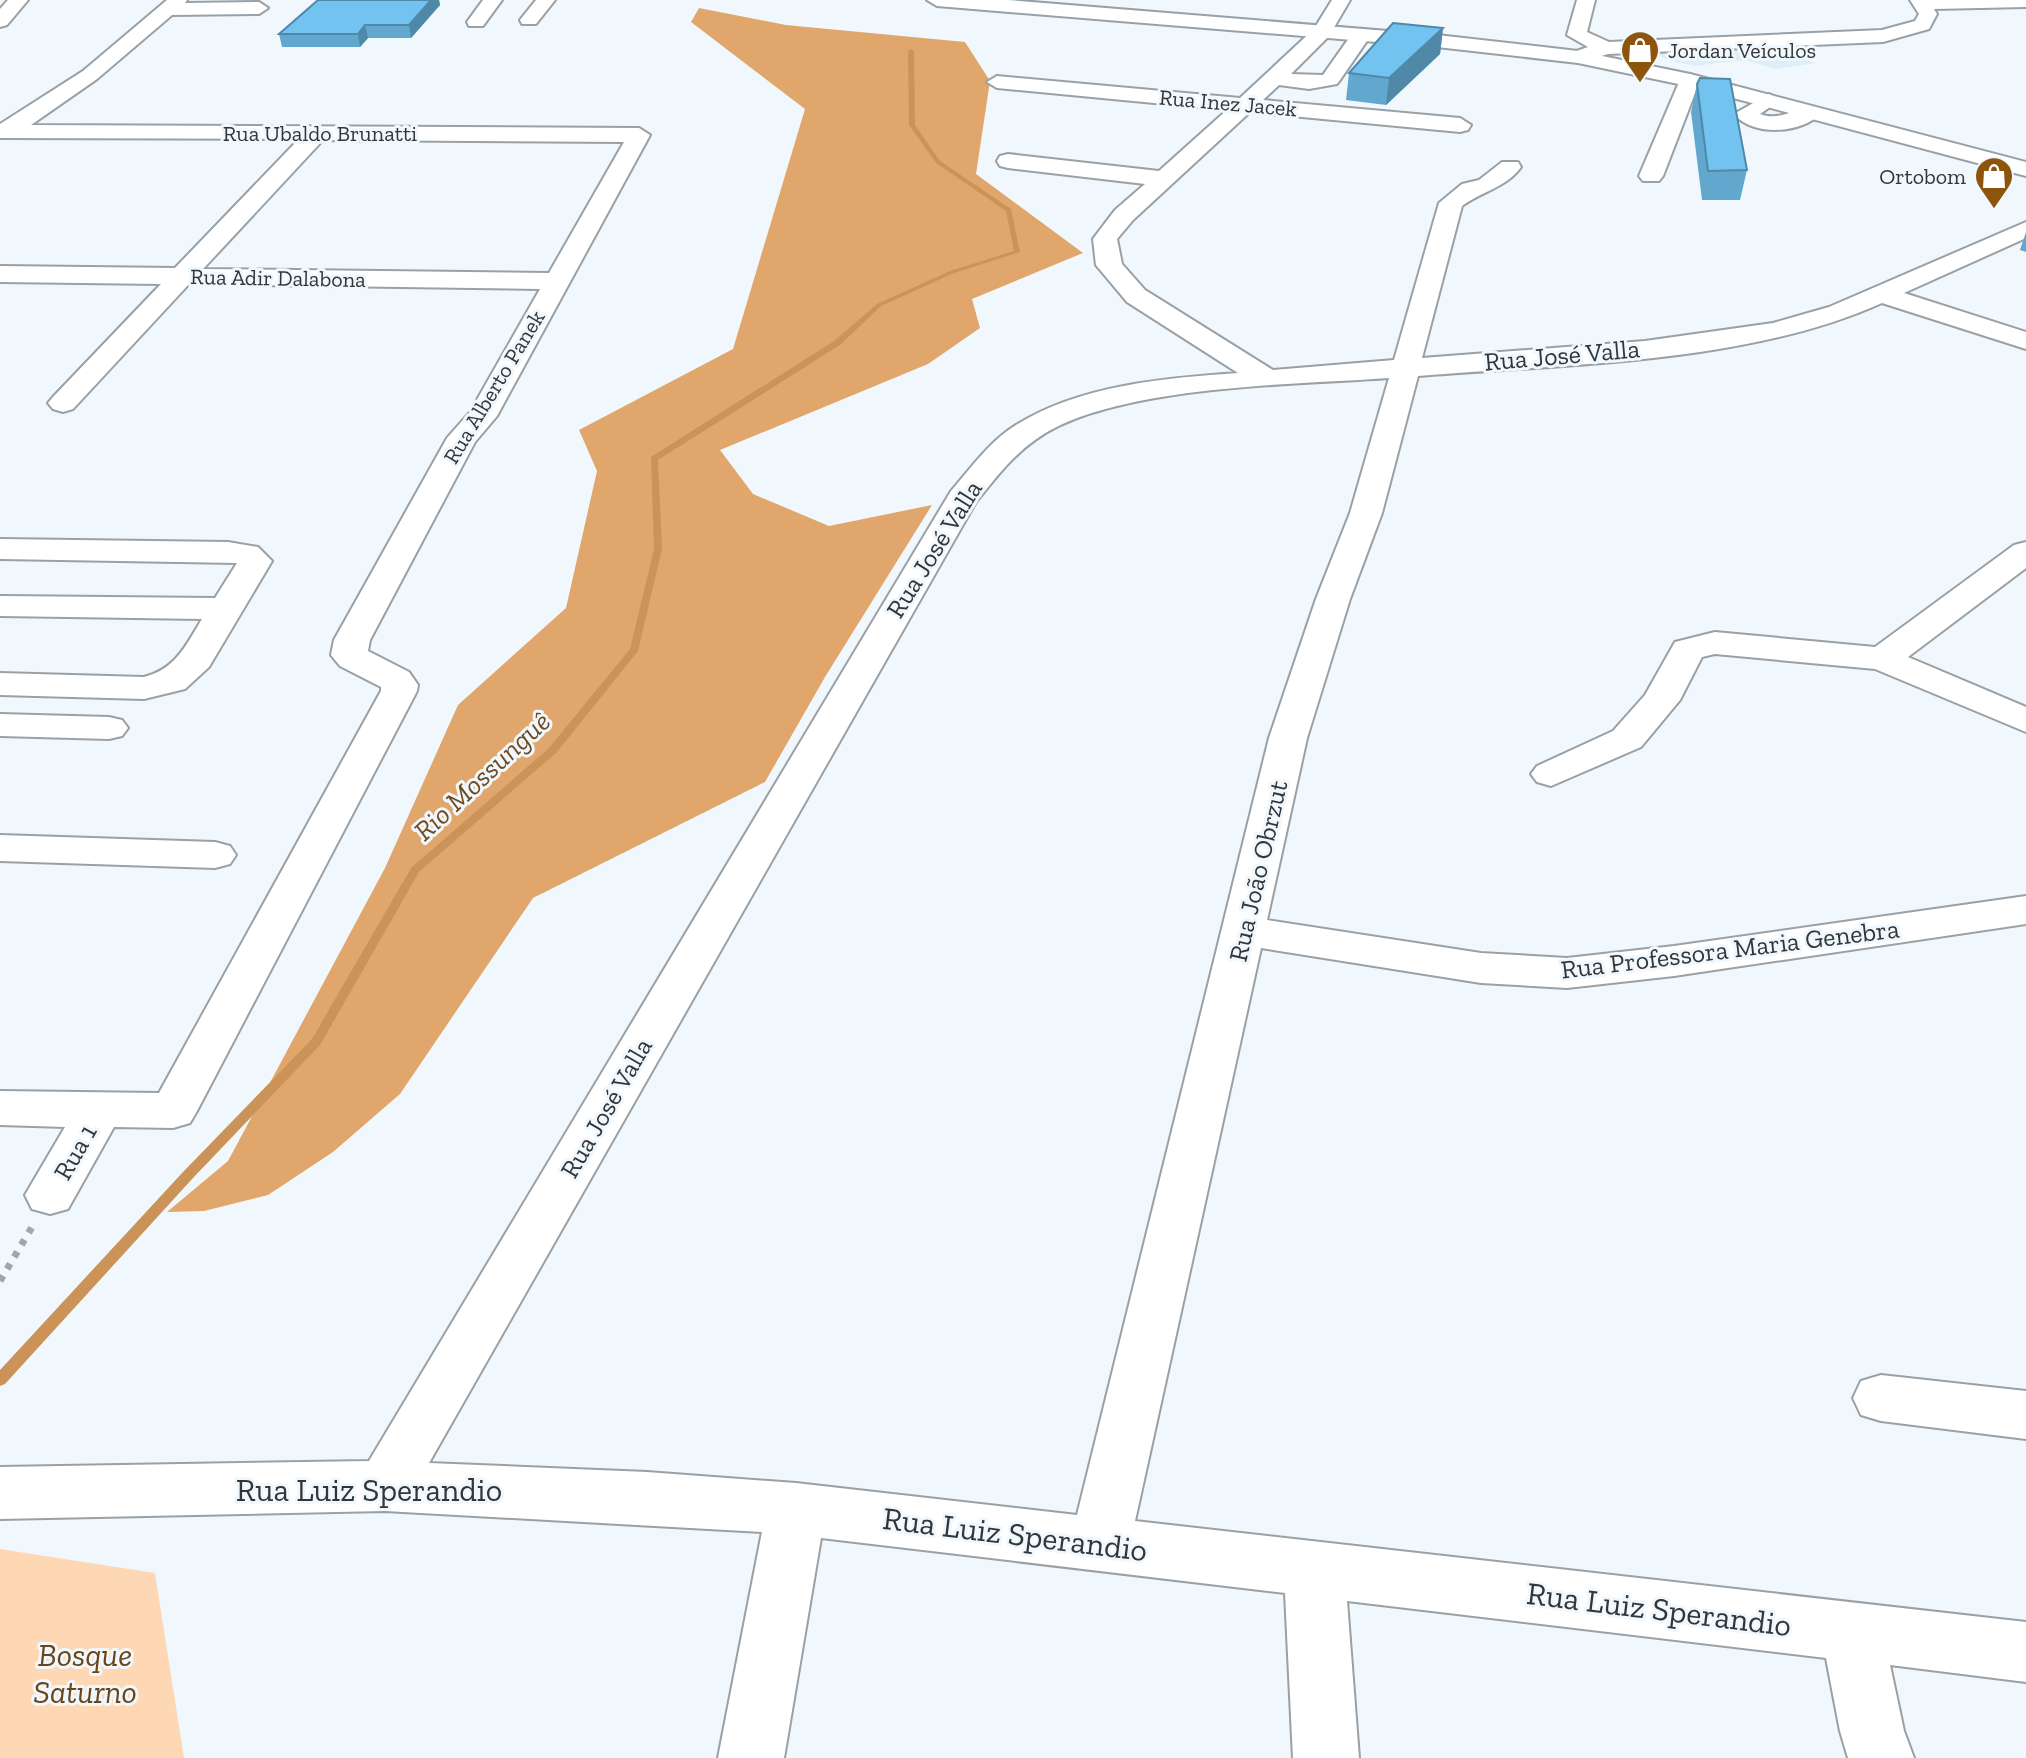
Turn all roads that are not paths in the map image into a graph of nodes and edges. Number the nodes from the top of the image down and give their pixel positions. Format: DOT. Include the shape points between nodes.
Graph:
graph roads {
  1 [pos="15,0"];
  2 [pos="493,0"];
  3 [pos="546,0"];
  4 [pos="937,0"];
  5 [pos="1341,0"];
  6 [pos="1586,0"];
  7 [pos="0,1"];
  8 [pos="2026,1"];
  9 [pos="1921,2"];
  10 [pos="178,3"];
  11 [pos="213,4"];
  12 [pos="1043,4"];
  13 [pos="259,8"];
  14 [pos="529,20"];
  15 [pos="0,21"];
  16 [pos="476,22"];
  17 [pos="1322,32"];
  18 [pos="1361,35"];
  19 [pos="1742,43"];
  20 [pos="1842,50"];
  21 [pos="1593,55"];
  22 [pos="1274,78"];
  23 [pos="1690,80"];
  24 [pos="997,82"];
  25 [pos="1246,105"];
  26 [pos="1460,125"];
  27 [pos="3,131"];
  28 [pos="317,133"];
  29 [pos="639,135"];
  30 [pos="1008,161"];
  31 [pos="1510,167"];
  32 [pos="2026,169"];
  33 [pos="1651,176"];
  34 [pos="1165,179"];
  35 [pos="2026,229"];
  36 [pos="0,274"];
  37 [pos="182,277"];
  38 [pos="557,281"];
  39 [pos="1881,294"];
  40 [pos="2026,341"];
  41 [pos="1406,367"];
  42 [pos="1266,378"];
  43 [pos="63,403"];
  44 [pos="0,549"];
  45 [pos="2026,552"];
  46 [pos="0,606"];
  47 [pos="227,609"];
  48 [pos="1882,659"];
  49 [pos="0,684"];
  50 [pos="2026,721"];
  51 [pos="0,725"];
  52 [pos="109,728"];
  53 [pos="1551,774"];
  54 [pos="0,848"];
  55 [pos="215,855"];
  56 [pos="2026,910"];
  57 [pos="1244,931"];
  58 [pos="0,1108"];
  59 [pos="100,1109"];
  60 [pos="50,1195"];
  61 [pos="1881,1398"];
  62 [pos="2026,1415"];
  63 [pos="385,1486"];
  64 [pos="0,1493"];
  65 [pos="796,1509"];
  66 [pos="1100,1544"];
  67 [pos="1314,1569"];
  68 [pos="1852,1632"];
  69 [pos="2026,1652"];
  70 [pos="751,1758"];
  71 [pos="1326,1758"];
  72 [pos="1881,1758"];
  1 -- 7 [label="main road"];
  1 -- 15 [label="main road"];
  2 -- 16 [label="street"];
  3 -- 14 [label="street"];
  4 -- 12 [label="main road"];
  5 -- 17 [label="street"];
  6 -- 21 [label="street" via="1577,35"];
  8 -- 9 [label="street"];
  9 -- 19 [label="street" via="1926,20 1899,33"];
  10 -- 11 [label="street"];
  10 -- 27 [label="street" via="90,75"];
  11 -- 13 [label="street"];
  12 -- 17 [label="main road"];
  17 -- 18 [label="main road"];
  17 -- 22 [label="street"];
  18 -- 21 [label="main road"];
  18 -- 22 [label="street" via="1330,80"];
  19 -- 20 [label="street" via="1783,53"];
  19 -- 21 [label="street" via="1641,46"];
  21 -- 23 [label="main road"];
  22 -- 25 [label="street"];
  23 -- 32 [label="main road"];
  23 -- 33 [label="street"];
  24 -- 25 [label="street, Rua Inez Jacek"];
  25 -- 26 [label="street, Rua Inez Jacek"];
  25 -- 34 [label="street"];
  27 -- 28 [label="street, Rua Ubaldo Brunatti"];
  28 -- 29 [label="street, Rua Ubaldo Brunatti"];
  28 -- 37 [label="street"];
  29 -- 38 [label="street, Rua Alberto Panek"];
  30 -- 34 [label="street"];
  31 -- 41 [label="street, Rua João Obrzut" via="1487,185 1453,200"];
  34 -- 42 [label="street" via="1105,239 1109,265 1155,310"];
  35 -- 39 [label="street, Rua José Valla"];
  36 -- 37 [label="street, Rua Adir Dalabona"];
  37 -- 38 [label="street, Rua Adir Dalabona"];
  37 -- 43 [label="street"];
  38 -- 59 [label="street, Rua Alberto Panek" via="482,416 462,438 352,640 349,655 396,680 399,691 173,1111"];
  39 -- 40 [label="street"];
  39 -- 41 [label="street, Rua José Valla" via="1810,322 1738,337"];
  41 -- 42 [label="street, Rua José Valla"];
  41 -- 57 [label="street, Rua João Obrzut" via="1360,530 1288,738"];
  42 -- 63 [label="street, Rua José Valla" via="1155,390 1084,405 1027,431 979,474"];
  44 -- 47 [label="street" via="246,554 255,561"];
  45 -- 48 [label="street"];
  46 -- 47 [label="street"];
  47 -- 49 [label="street" via="191,667 172,681 144,688"];
  48 -- 50 [label="street"];
  48 -- 53 [label="street" via="1715,643 1688,650 1661,700 1627,739"];
  51 -- 52 [label="street"];
  54 -- 55 [label="street"];
  56 -- 57 [label="street, Rua Professora Maria Genebra" via="1567,973 1481,968"];
  57 -- 66 [label="street, Rua João Obrzut"];
  58 -- 59 [label="street"];
  59 -- 60 [label="street, Rua 1"];
  61 -- 62 [label="street"];
  63 -- 64 [label="street, Rua Luiz Sperandio"];
  63 -- 65 [label="street, Rua Luiz Sperandio"];
  65 -- 66 [label="street, Rua Luiz Sperandio"];
  65 -- 70 [label="street"];
  66 -- 67 [label="street, Rua Luiz Sperandio"];
  67 -- 68 [label="street, Rua Luiz Sperandio"];
  67 -- 71 [label="street"];
  68 -- 69 [label="street, Rua Luiz Sperandio"];
  68 -- 72 [label="street"];
}
